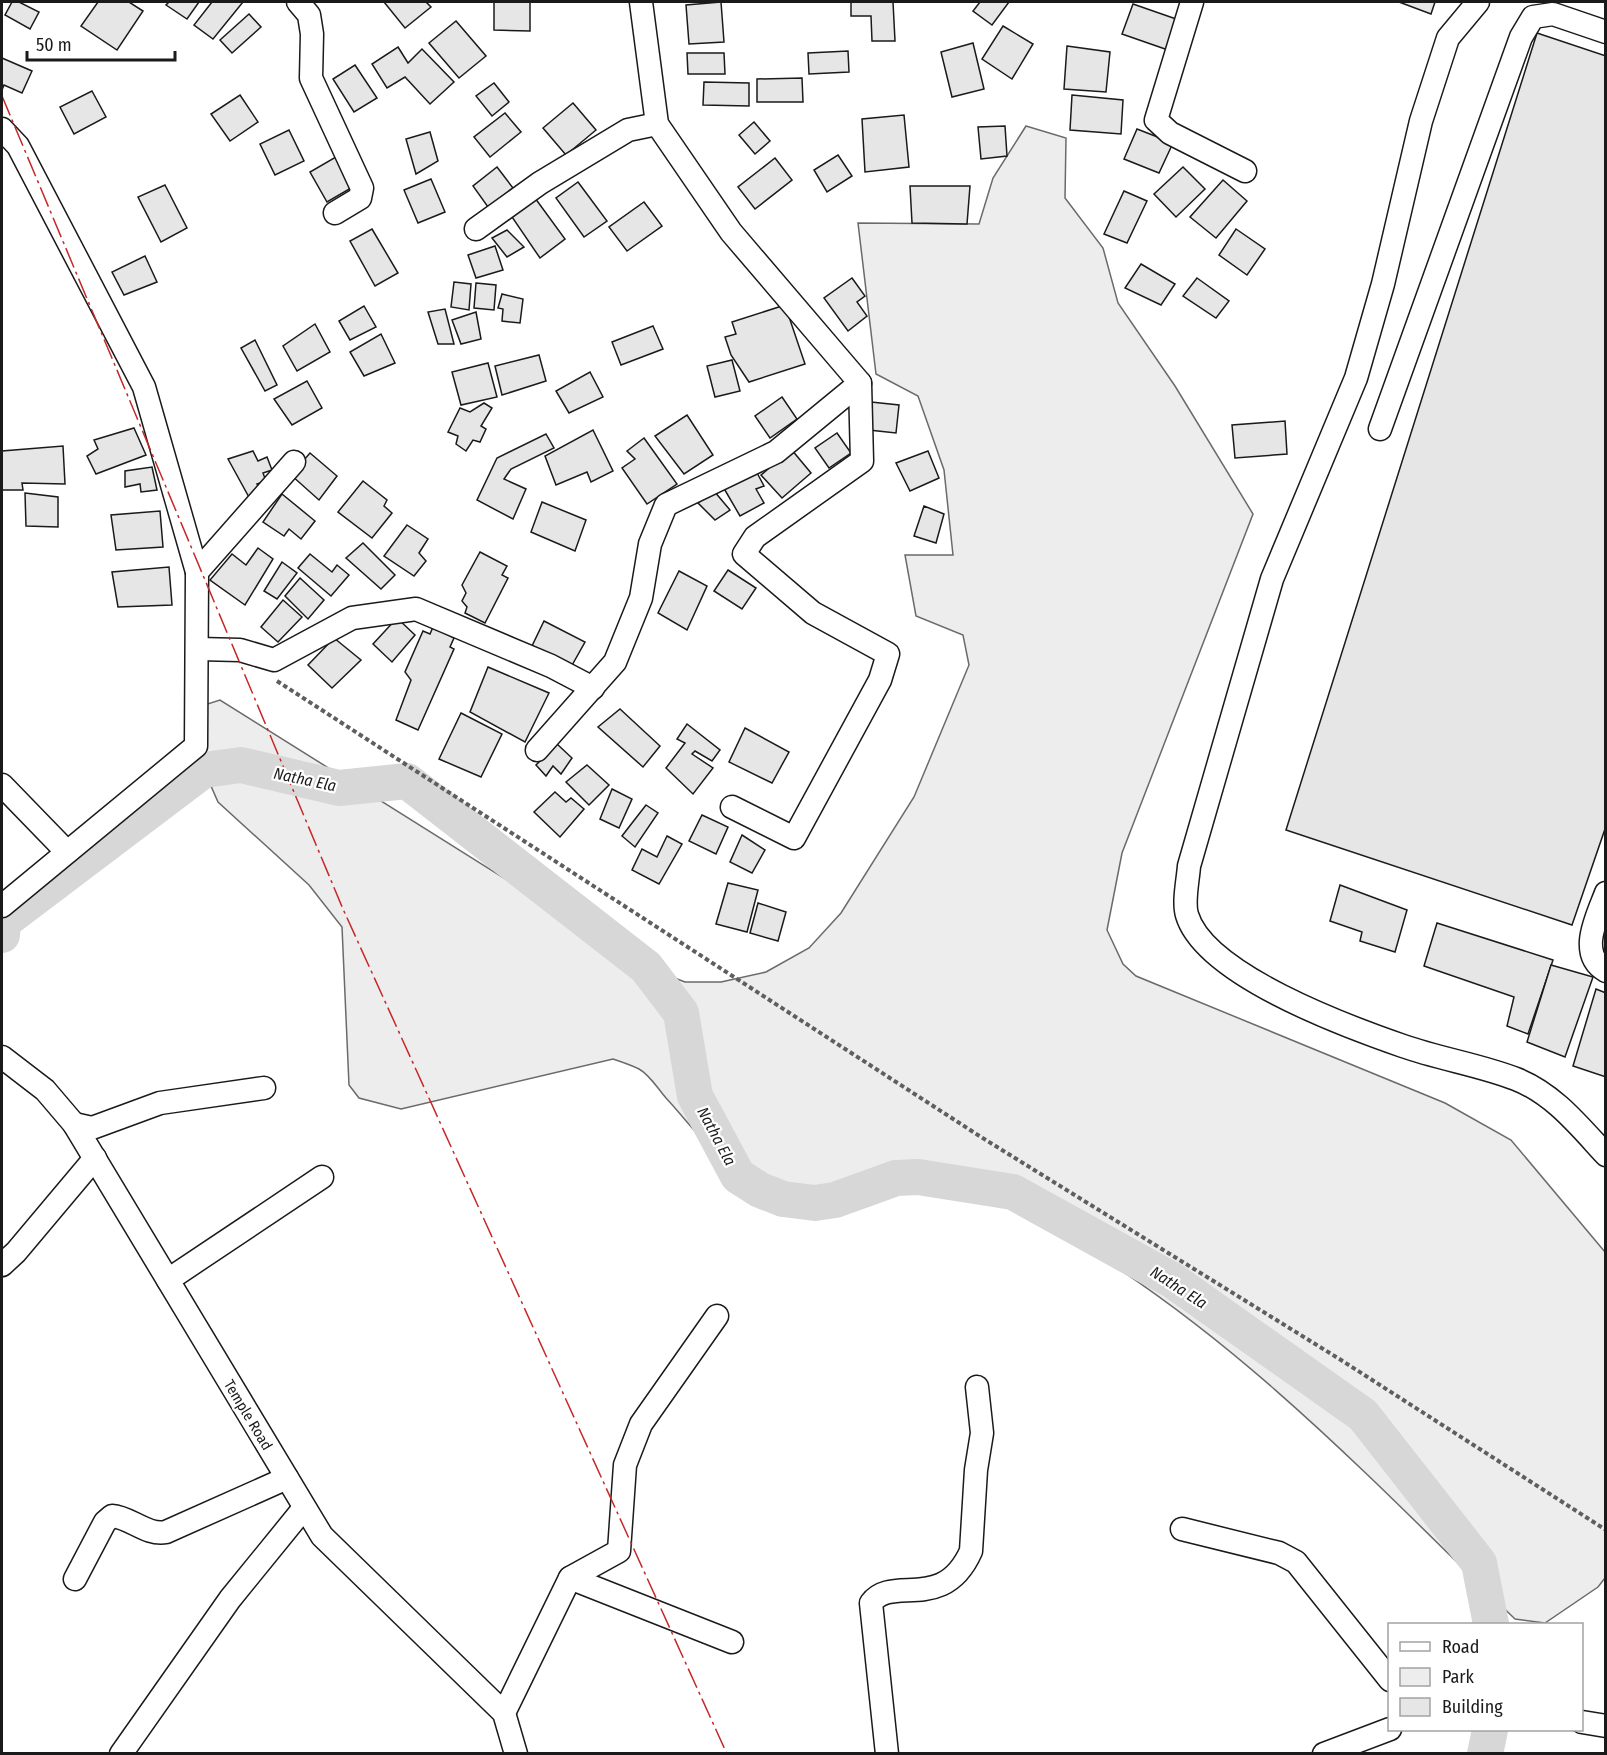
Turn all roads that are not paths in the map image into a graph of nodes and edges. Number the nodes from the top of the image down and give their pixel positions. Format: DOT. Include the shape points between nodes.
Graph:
graph roads {
  1 [pos="298,2"];
  2 [pos="641,2"];
  3 [pos="1192,2"];
  4 [pos="1478,2"];
  5 [pos="1605,32"];
  6 [pos="657,124"];
  7 [pos="2,129"];
  8 [pos="1245,171"];
  9 [pos="335,213"];
  10 [pos="476,229"];
  11 [pos="860,383"];
  12 [pos="1380,429"];
  13 [pos="294,462"];
  14 [pos="197,572"];
  15 [pos="198,649"];
  16 [pos="593,688"];
  17 [pos="537,750"];
  18 [pos="2,785"];
  19 [pos="732,807"];
  20 [pos="67,852"];
  21 [pos="1605,893"];
  22 [pos="2,906"];
  23 [pos="1605,971"];
  24 [pos="2,1057"];
  25 [pos="264,1088"];
  26 [pos="74,1124"];
  27 [pos="1605,1155"];
  28 [pos="95,1158"];
  29 [pos="322,1177"];
  30 [pos="2,1265"];
  31 [pos="168,1280"];
  32 [pos="717,1316"];
  33 [pos="977,1387"];
  34 [pos="287,1478"];
  35 [pos="304,1508"];
  36 [pos="1182,1528"];
  37 [pos="570,1578"];
  38 [pos="75,1579"];
  39 [pos="732,1642"];
  40 [pos="1388,1679"];
  41 [pos="504,1713"];
  42 [pos="1583,1722"];
  43 [pos="1605,1726"];
  44 [pos="1388,1730"];
  45 [pos="121,1754"];
  46 [pos="516,1754"];
  47 [pos="886,1754"];
  48 [pos="1324,1754"];
  1 -- 9 [label="street" via="309,15 311,78 362,188 360,198"];
  2 -- 6 [label="street"];
  3 -- 8 [label="street" via="1156,120 1170,133"];
  4 -- 27 [label="street" via="1448,38 1421,121 1383,284 1356,378 1272,579 1189,866 1187,915 1207,947 1245,977 1319,1014 1393,1042 1517,1080 1555,1101"];
  5 -- 12 [label="street" via="1553,14 1533,17 1527,27 1496,102"];
  6 -- 10 [label="street" via="628,130 540,183"];
  6 -- 11 [label="street" via="731,232"];
  7 -- 14 [label="street" via="18,146 144,387"];
  11 -- 16 [label="street" via="776,452 666,505 650,544 637,609 615,662"];
  11 -- 19 [label="street" via="862,461 755,537 744,554 813,613 888,654 880,680 794,838"];
  13 -- 14 [label="street"];
  14 -- 15 [label="street"];
  15 -- 16 [label="street" via="240,650 274,660 352,618 416,609"];
  15 -- 20 [label="street" via="196,746"];
  16 -- 17 [label="street"];
  18 -- 20 [label="street"];
  20 -- 22 [label="street"];
  21 -- 23 [label="street" via="1589,946 1597,966"];
  24 -- 26 [label="street, Temple Road" via="45,1090"];
  25 -- 26 [label="street" via="160,1103 92,1128"];
  26 -- 28 [label="street, Temple Road"];
  28 -- 30 [label="street"];
  28 -- 31 [label="street, Temple Road"];
  29 -- 31 [label="street"];
  31 -- 34 [label="street, Temple Road"];
  32 -- 37 [label="street" via="641,1424 626,1465 619,1551"];
  33 -- 47 [label="street" via="982,1433 967,1558 950,1580 920,1590 885,1592 871,1602"];
  34 -- 35 [label="street, Temple Road"];
  34 -- 38 [label="street" via="166,1532 153,1532 112,1516"];
  35 -- 41 [label="street, Temple Road" via="322,1536"];
  35 -- 45 [label="street" via="230,1599"];
  36 -- 40 [label="street" via="1279,1552 1296,1562"];
  37 -- 39 [label="street"];
  37 -- 41 [label="street"];
  41 -- 46 [label="street, Temple Road"];
  42 -- 43 [label="street"];
  44 -- 48 [label="street"];
}
